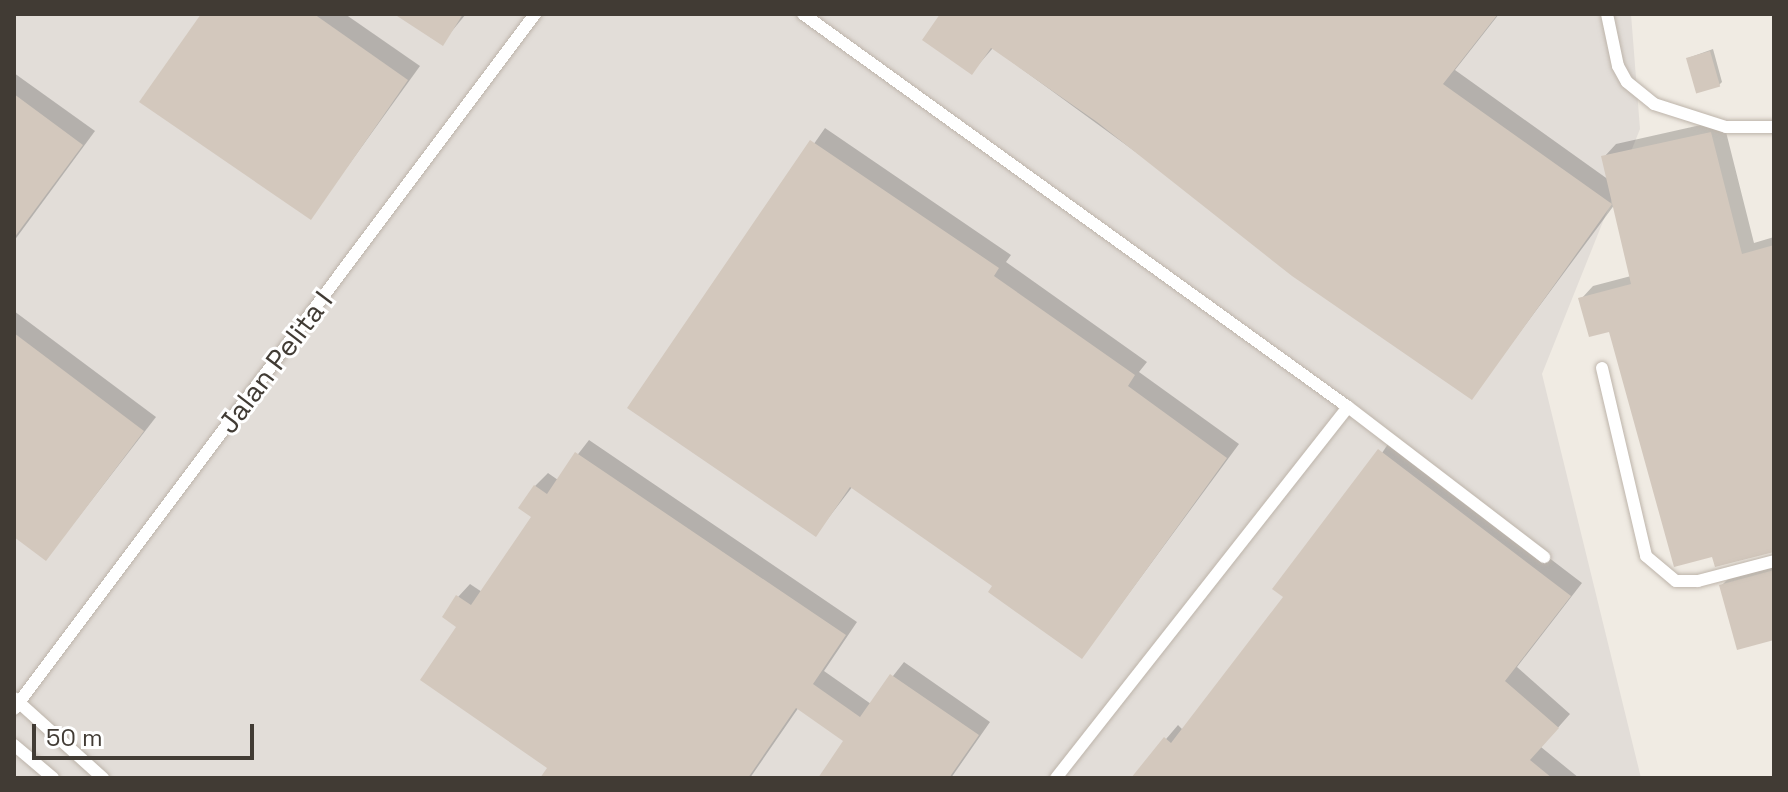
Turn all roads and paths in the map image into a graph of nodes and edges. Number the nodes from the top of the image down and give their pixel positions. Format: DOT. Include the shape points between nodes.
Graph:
graph roads {
  1 [pos="535,14"];
  2 [pos="803,14"];
  3 [pos="1607,14"];
  4 [pos="1774,127"];
  5 [pos="1602,368"];
  6 [pos="1348,407"];
  7 [pos="1544,557"];
  8 [pos="1774,561"];
  9 [pos="16,703"];
  10 [pos="14,745"];
  11 [pos="53,778"];
  12 [pos="103,778"];
  13 [pos="1056,778"];
  1 -- 9 [label="lane, Jalan Pelita I"];
  2 -- 6 [label="lane"];
  3 -- 4 [label="lane" via="1618,66 1627,82 1654,104 1726,127"];
  5 -- 8 [label="lane" via="1646,556 1676,581 1698,581"];
  6 -- 7 [label="lane"];
  6 -- 13 [label="lane"];
  9 -- 12 [label="lane"];
  10 -- 11 [label="lane"];
}
